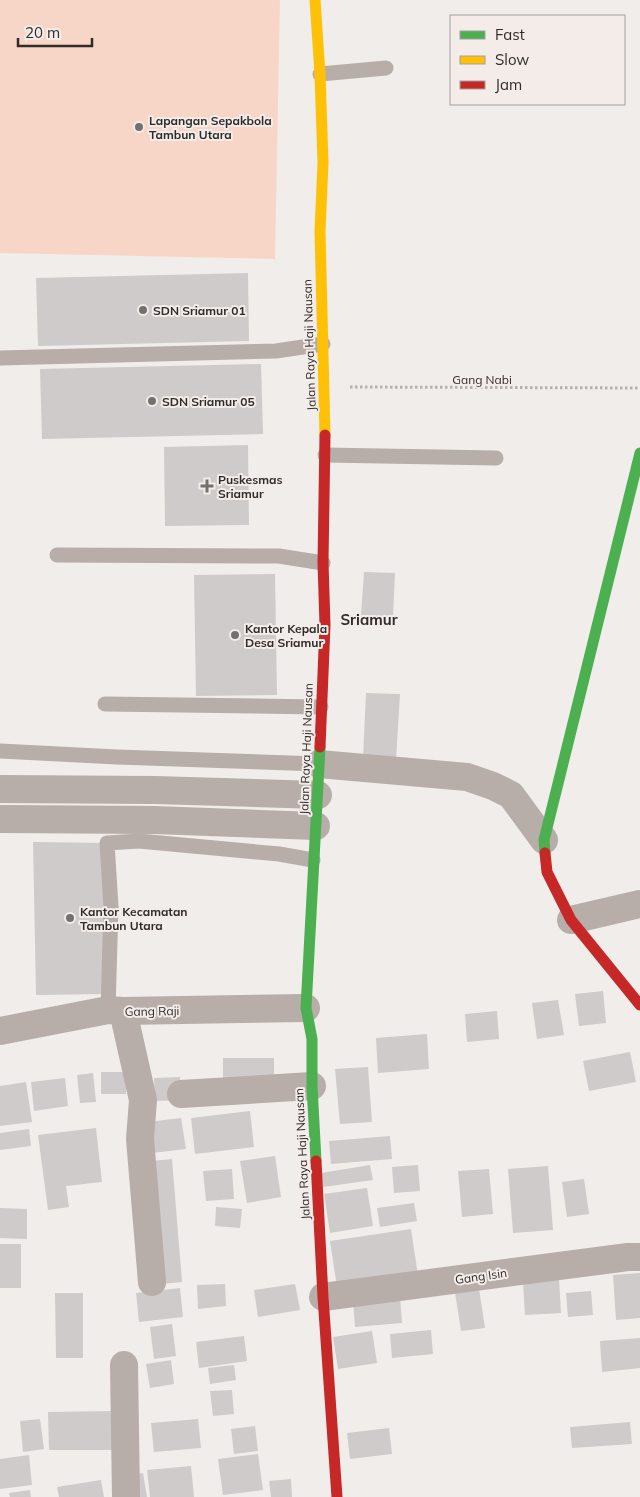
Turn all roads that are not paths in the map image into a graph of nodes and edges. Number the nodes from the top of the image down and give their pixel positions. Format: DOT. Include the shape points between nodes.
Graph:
graph roads {
  1 [pos="315,0"];
  2 [pos="386,68"];
  3 [pos="320,74"];
  4 [pos="323,344"];
  5 [pos="0,358"];
  6 [pos="640,453"];
  7 [pos="325,455"];
  8 [pos="496,458"];
  9 [pos="57,555"];
  10 [pos="323,563"];
  11 [pos="105,704"];
  12 [pos="321,707"];
  13 [pos="0,751"];
  14 [pos="319,764"];
  15 [pos="0,789"];
  16 [pos="155,790"];
  17 [pos="318,795"];
  18 [pos="0,819"];
  19 [pos="154,820"];
  20 [pos="316,826"];
  21 [pos="544,840"];
  22 [pos="313,860"];
  23 [pos="640,904"];
  24 [pos="571,920"];
  25 [pos="640,1005"];
  26 [pos="306,1008"];
  27 [pos="115,1011"];
  28 [pos="0,1031"];
  29 [pos="312,1086"];
  30 [pos="181,1094"];
  31 [pos="640,1257"];
  32 [pos="152,1282"];
  33 [pos="323,1297"];
  34 [pos="124,1365"];
  35 [pos="126,1497"];
  36 [pos="337,1497"];
  1 -- 3 [label="street, Jalan Raya Haji Nausan"];
  2 -- 3 [label="lane"];
  3 -- 4 [label="street, Jalan Raya Haji Nausan"];
  4 -- 5 [label="lane" via="276,351"];
  4 -- 7 [label="street, Jalan Raya Haji Nausan"];
  6 -- 21 [label="street"];
  7 -- 8 [label="lane"];
  7 -- 10 [label="street, Jalan Raya Haji Nausan"];
  9 -- 10 [label="lane" via="279,556"];
  10 -- 12 [label="street, Jalan Raya Haji Nausan" via="325,625"];
  11 -- 12 [label="lane"];
  12 -- 14 [label="street, Jalan Raya Haji Nausan"];
  13 -- 14 [label="lane"];
  14 -- 17 [label="street, Jalan Raya Haji Nausan"];
  14 -- 21 [label="street" via="467,777 511,796"];
  15 -- 16 [label="street"];
  16 -- 17 [label="street"];
  16 -- 19 [label="street"];
  17 -- 20 [label="street, Jalan Raya Haji Nausan"];
  18 -- 19 [label="street"];
  19 -- 20 [label="street"];
  20 -- 22 [label="street, Jalan Raya Haji Nausan"];
  21 -- 24 [label="street" via="547,872"];
  22 -- 26 [label="street, Jalan Raya Haji Nausan"];
  22 -- 27 [label="lane" via="139,841 107,843"];
  23 -- 24 [label="street"];
  24 -- 25 [label="street"];
  26 -- 27 [label="street, Gang Raji"];
  26 -- 29 [label="street, Jalan Raya Haji Nausan" via="312,1039"];
  27 -- 28 [label="street, Gang Raji"];
  27 -- 32 [label="street" via="143,1100 140,1139"];
  29 -- 30 [label="street"];
  29 -- 33 [label="street, Jalan Raya Haji Nausan"];
  31 -- 33 [label="street, Gang Isin"];
  33 -- 36 [label="street, Jalan Raya Haji Nausan"];
  34 -- 35 [label="street"];
}
